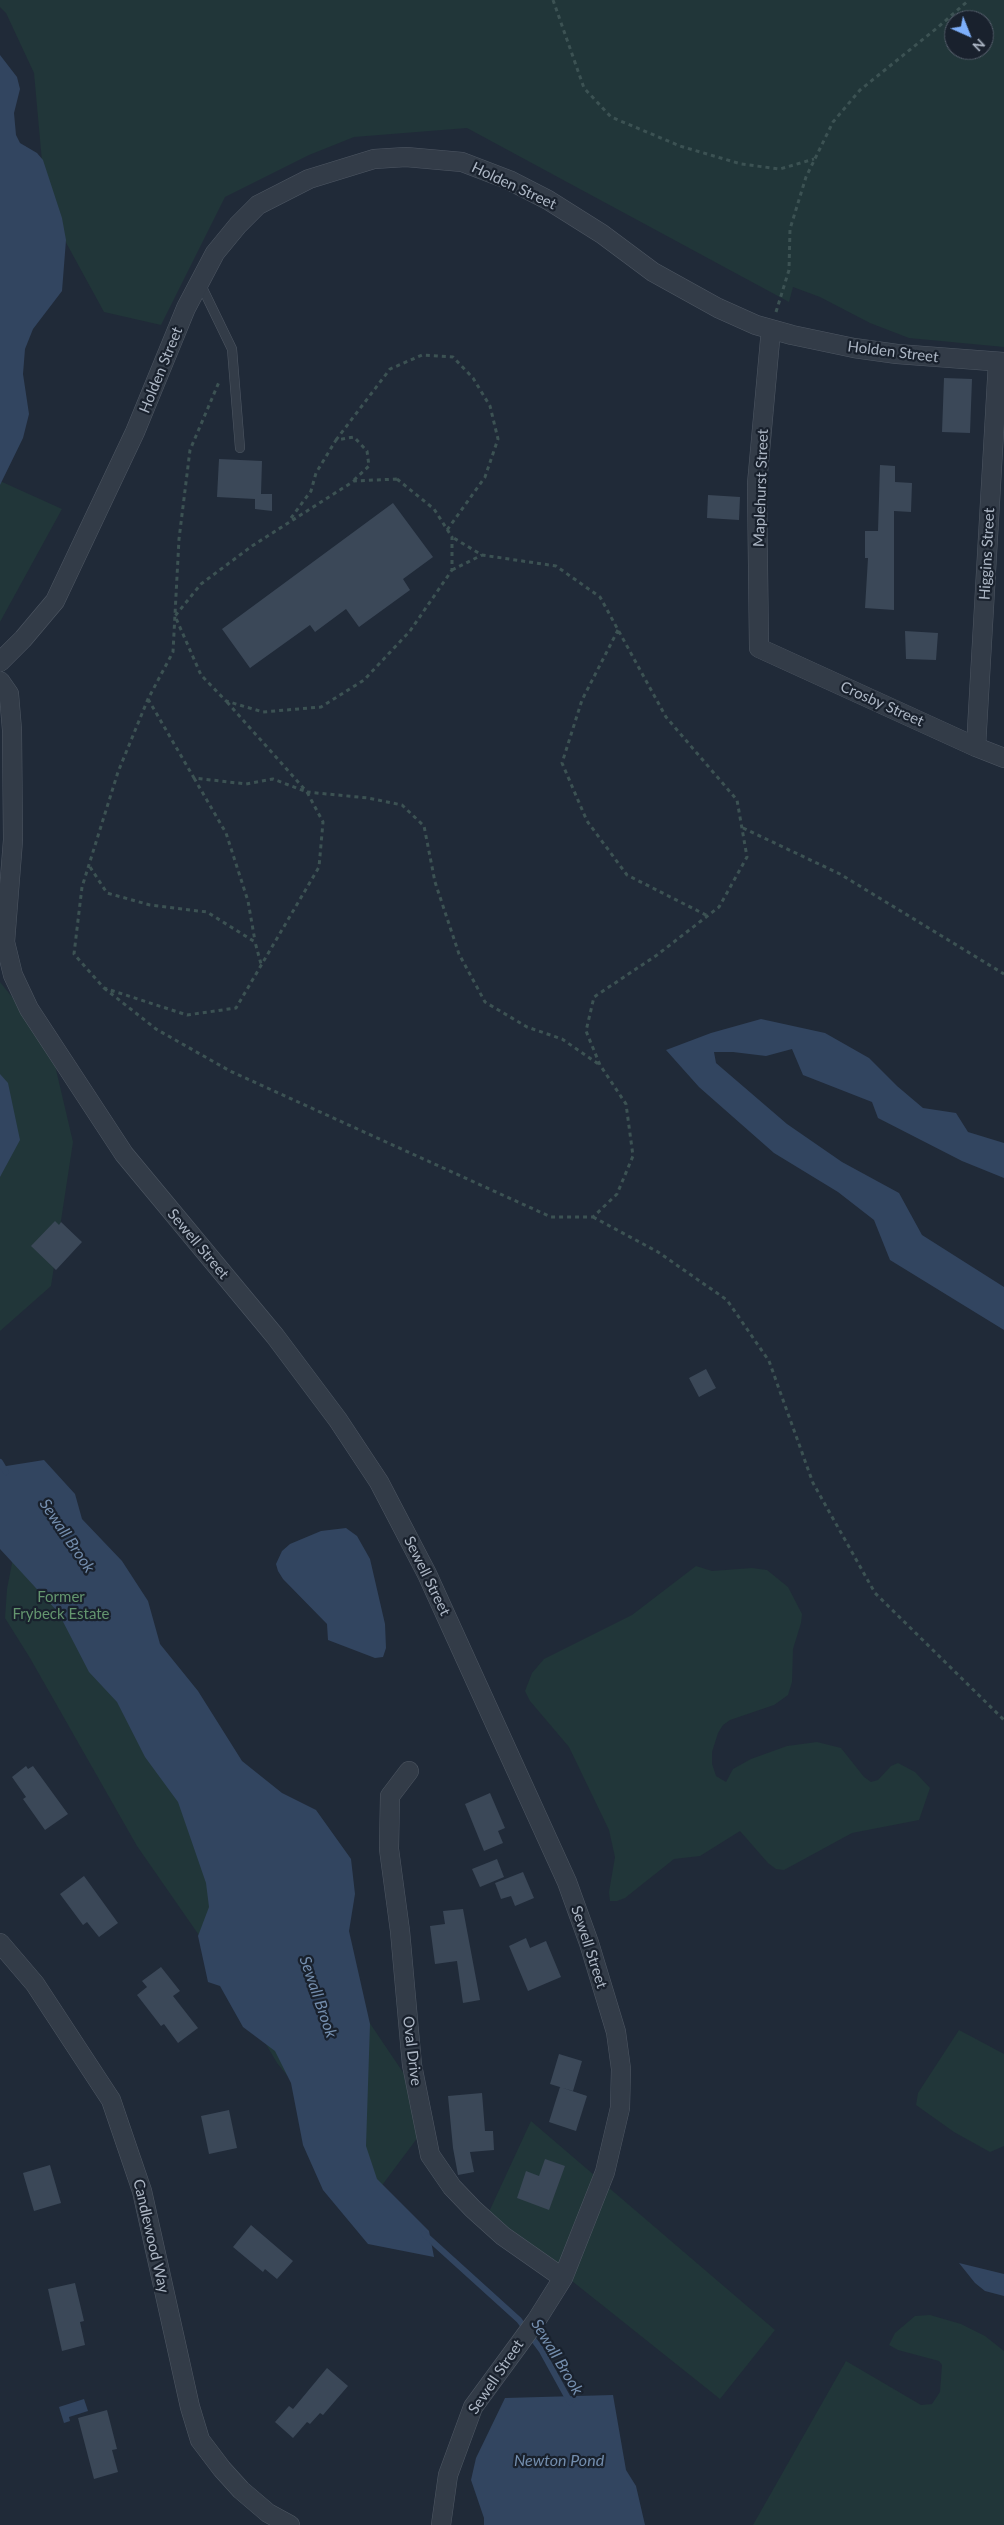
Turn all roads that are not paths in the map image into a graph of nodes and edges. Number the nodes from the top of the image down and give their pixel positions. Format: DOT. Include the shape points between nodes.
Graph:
graph roads {
  1 [pos="199,281"];
  2 [pos="771,329"];
  3 [pos="1001,362"];
  4 [pos="240,448"];
  5 [pos="760,648"];
  6 [pos="0,662"];
  7 [pos="0,680"];
  8 [pos="976,747"];
  9 [pos="1004,758"];
  10 [pos="409,1771"];
  11 [pos="0,1943"];
  12 [pos="563,2278"];
  13 [pos="290,2525"];
  14 [pos="441,2525"];
  1 -- 2 [label="street, Holden Street" via="215,253 238,225 275,194 308,179 374,159 432,159 462,162 540,196 691,294"];
  1 -- 4 [label="lane" via="232,349"];
  1 -- 6 [label="street, Holden Street" via="131,441 55,601"];
  2 -- 3 [label="street, Holden Street" via="871,351"];
  2 -- 5 [label="street, Maplehurst Street" via="757,484"];
  3 -- 8 [label="street, Higgins Street"];
  5 -- 8 [label="street, Crosby Street"];
  7 -- 12 [label="street, Sewell Street" via="9,694 12,730 13,840 5,942 13,975 29,1009 124,1154 275,1336 338,1420 378,1482 427,1574 567,1882 589,1943 616,2032 622,2069 620,2108 605,2172"];
  8 -- 9 [label="street, Crosby Street"];
  10 -- 12 [label="street, Oval Drive" via="390,1796 389,1849 412,2065 430,2155 452,2187 479,2215"];
  11 -- 13 [label="street, Candlewood Way" via="35,1984 111,2100 142,2191 200,2440 241,2490 268,2513"];
  12 -- 14 [label="street, Sewell Street" via="473,2407 448,2475"];
}
